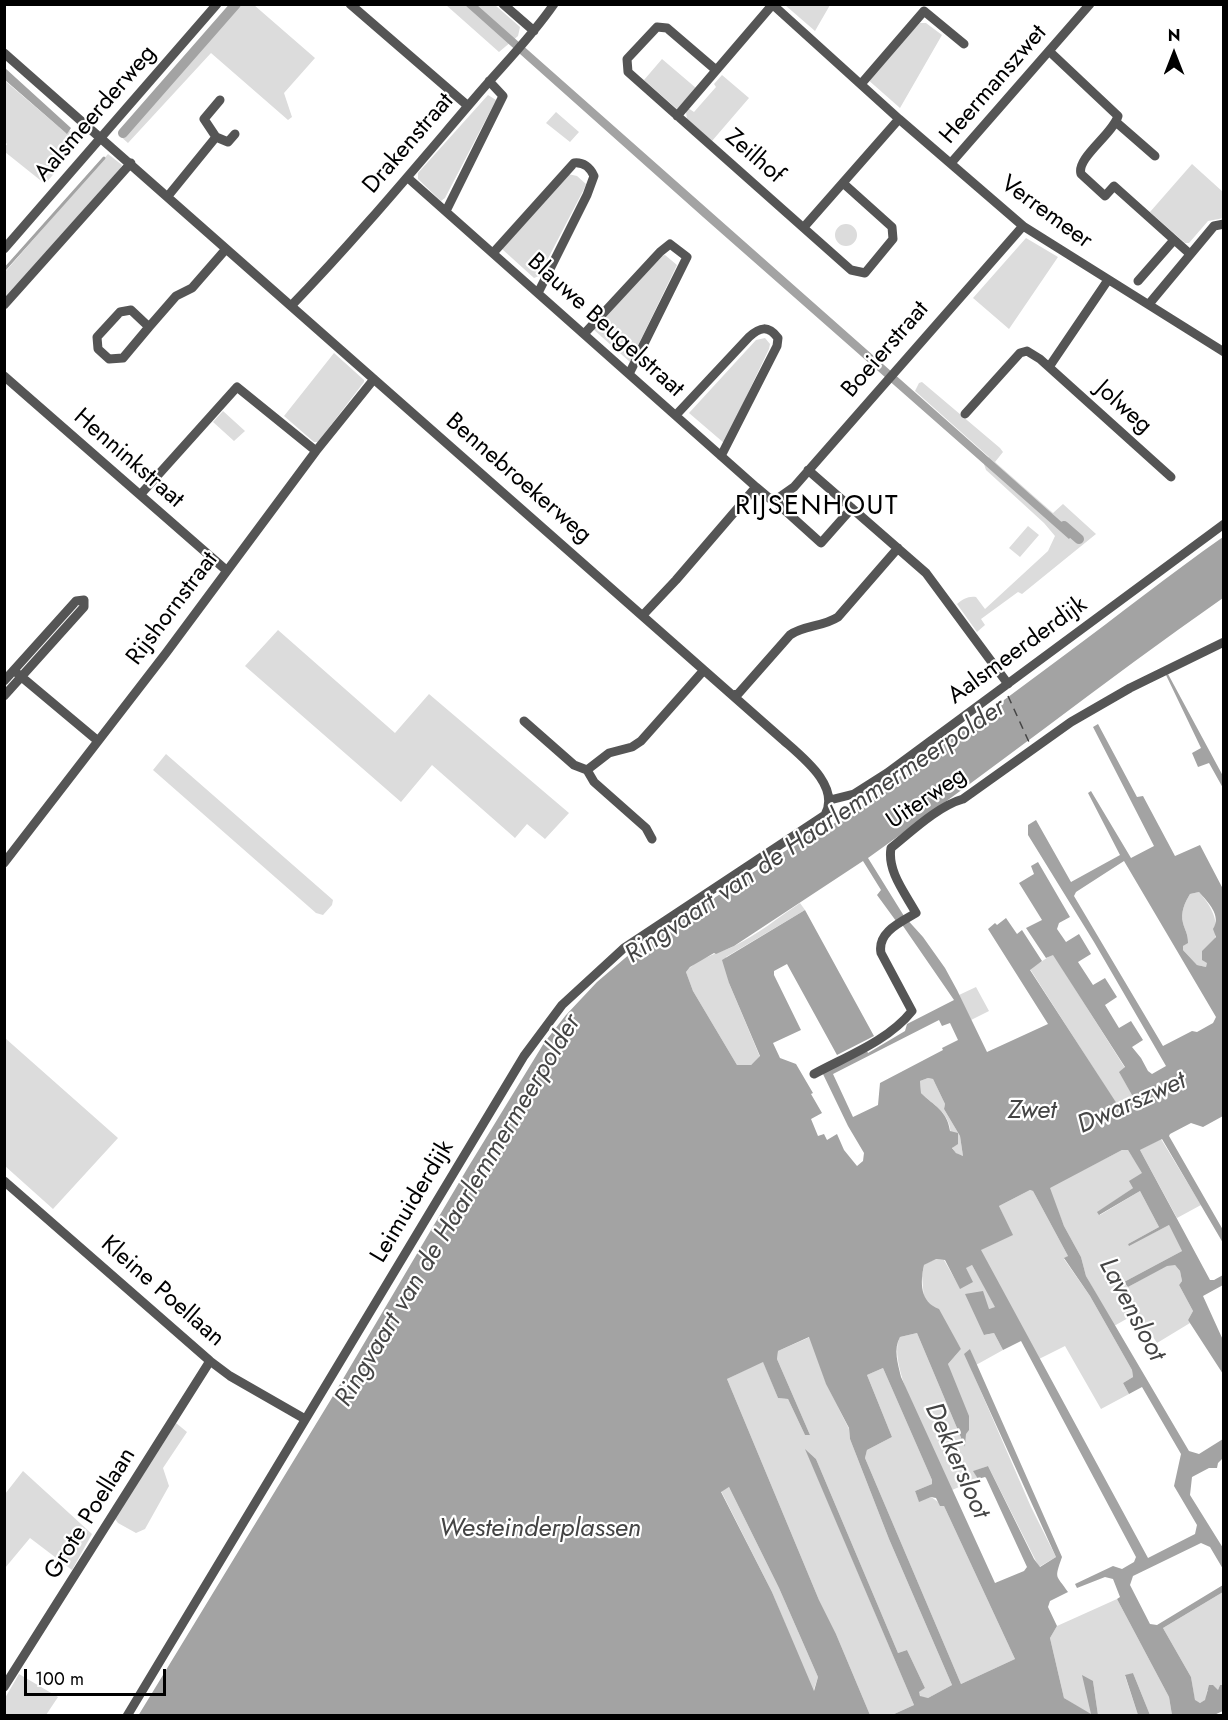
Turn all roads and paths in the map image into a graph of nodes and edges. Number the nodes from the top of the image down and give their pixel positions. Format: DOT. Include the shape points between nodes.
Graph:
graph roads {
  1 [pos="217,4"];
  2 [pos="350,4"];
  3 [pos="503,4"];
  4 [pos="554,4"];
  5 [pos="1090,4"];
  6 [pos="773,5"];
  7 [pos="534,31"];
  8 [pos="964,44"];
  9 [pos="1049,51"];
  10 [pos="4,53"];
  11 [pos="716,70"];
  12 [pos="489,81"];
  13 [pos="861,84"];
  14 [pos="220,100"];
  15 [pos="468,106"];
  16 [pos="677,116"];
  17 [pos="899,118"];
  18 [pos="1116,122"];
  19 [pos="236,134"];
  20 [pos="216,136"];
  21 [pos="101,138"];
  22 [pos="1155,156"];
  23 [pos="131,163"];
  24 [pos="951,164"];
  25 [pos="408,178"];
  26 [pos="843,183"];
  27 [pos="168,196"];
  28 [pos="446,211"];
  29 [pos="1224,224"];
  30 [pos="1023,226"];
  31 [pos="804,227"];
  32 [pos="1174,240"];
  33 [pos="4,249"];
  34 [pos="226,249"];
  35 [pos="493,253"];
  36 [pos="1190,254"];
  37 [pos="1108,280"];
  38 [pos="1138,281"];
  39 [pos="538,293"];
  40 [pos="1149,304"];
  41 [pos="4,305"];
  42 [pos="291,306"];
  43 [pos="149,327"];
  44 [pos="584,334"];
  45 [pos="1224,352"];
  46 [pos="1049,367"];
  47 [pos="629,374"];
  48 [pos="4,376"];
  49 [pos="374,379"];
  50 [pos="965,414"];
  51 [pos="676,415"];
  52 [pos="316,451"];
  53 [pos="721,456"];
  54 [pos="808,470"];
  55 [pos="1171,477"];
  56 [pos="756,487"];
  57 [pos="140,495"];
  58 [pos="777,499"];
  59 [pos="852,508"];
  60 [pos="1224,524"];
  61 [pos="898,548"];
  62 [pos="226,570"];
  63 [pos="643,615"];
  64 [pos="1224,642"];
  65 [pos="14,670"];
  66 [pos="704,670"];
  67 [pos="23,677"];
  68 [pos="4,681"];
  69 [pos="1008,684"];
  70 [pos="733,695"];
  71 [pos="4,696"];
  72 [pos="524,721"];
  73 [pos="98,741"];
  74 [pos="587,770"];
  75 [pos="830,800"];
  76 [pos="652,839"];
  77 [pos="4,863"];
  78 [pos="814,1074"];
  79 [pos="4,1181"];
  80 [pos="210,1361"];
  81 [pos="305,1419"];
  82 [pos="4,1687"];
  83 [pos="127,1716"];
  1 -- 21 [label="street, Aalsmeerderweg"];
  2 -- 15 [label="street"];
  3 -- 7 [label="street"];
  4 -- 7 [label="street, Drakenstraat"];
  5 -- 9 [label="street, Heermanszwet"];
  6 -- 11 [label="street"];
  6 -- 13 [label="street, Verremeer"];
  7 -- 12 [label="street, Drakenstraat"];
  8 -- 13 [label="street" via="924,11"];
  9 -- 18 [label="street" via="1114,110"];
  9 -- 24 [label="street, Heermanszwet"];
  10 -- 21 [label="street, Bennebroekerweg"];
  11 -- 16 [label="street"];
  11 -- 16 [label="street, Zeilhof" via="667,28 657,27 627,58 628,72"];
  12 -- 15 [label="street, Drakenstraat"];
  12 -- 28 [label="street" via="503,96"];
  13 -- 17 [label="street, Verremeer"];
  14 -- 20 [label="street" via="204,119"];
  15 -- 25 [label="street, Drakenstraat"];
  16 -- 31 [label="street, Zeilhof"];
  17 -- 24 [label="street, Verremeer"];
  17 -- 26 [label="street"];
  18 -- 22 [label="street"];
  18 -- 32 [label="street" via="1081,165 1080,174 1105,196 1114,186"];
  19 -- 20 [label="street" via="228,142"];
  20 -- 27 [label="street"];
  21 -- 23 [label="street, Bennebroekerweg"];
  21 -- 33 [label="street, Aalsmeerderweg"];
  23 -- 27 [label="street, Bennebroekerweg"];
  23 -- 41 [label="street"];
  24 -- 30 [label="street, Verremeer"];
  25 -- 28 [label="street, Blauwe Beugelstraat"];
  25 -- 42 [label="street, Drakenstraat"];
  26 -- 31 [label="street"];
  26 -- 31 [label="street, Zeilhof" via="892,227 893,239 865,273 851,270"];
  27 -- 34 [label="street, Bennebroekerweg"];
  28 -- 35 [label="street, Blauwe Beugelstraat"];
  29 -- 36 [label="street" via="1214,226"];
  30 -- 37 [label="street, Verremeer"];
  30 -- 54 [label="street, Boeierstraat"];
  32 -- 36 [label="street"];
  32 -- 38 [label="street"];
  34 -- 42 [label="street, Bennebroekerweg"];
  34 -- 43 [label="street" via="192,288 176,296"];
  35 -- 39 [label="street, Blauwe Beugelstraat"];
  35 -- 39 [label="street" via="573,163 586,166 594,176 587,195"];
  36 -- 40 [label="street"];
  37 -- 40 [label="street, Verremeer"];
  37 -- 46 [label="street"];
  39 -- 44 [label="street, Blauwe Beugelstraat"];
  40 -- 45 [label="street, Verremeer"];
  42 -- 49 [label="street, Bennebroekerweg"];
  43 -- 43 [label="street" via="131,310 120,312 97,337 98,350 109,359 123,358"];
  44 -- 47 [label="street, Blauwe Beugelstraat"];
  44 -- 47 [label="street" via="670,244 687,257"];
  46 -- 50 [label="street, Jolweg" via="1023,351"];
  46 -- 55 [label="street, Jolweg"];
  47 -- 51 [label="street, Blauwe Beugelstraat"];
  48 -- 57 [label="street, Henninkstraat"];
  49 -- 52 [label="street, Rijshornstraat"];
  49 -- 63 [label="street, Bennebroekerweg"];
  51 -- 53 [label="street, Blauwe Beugelstraat"];
  51 -- 53 [label="street" via="758,329 772,331 778,338 777,346"];
  52 -- 57 [label="street" via="237,387"];
  52 -- 62 [label="street, Rijshornstraat"];
  53 -- 56 [label="street, Blauwe Beugelstraat"];
  54 -- 58 [label="street, Boeierstraat"];
  54 -- 59 [label="street"];
  56 -- 58 [label="street, Blauwe Beugelstraat" via="769,498"];
  56 -- 63 [label="street"];
  57 -- 62 [label="street, Henninkstraat"];
  58 -- 59 [label="street, Blauwe Beugelstraat" via="821,543"];
  59 -- 61 [label="street"];
  60 -- 69 [label="street, Aalsmeerderdijk"];
  61 -- 69 [label="street" via="935,583"];
  61 -- 70 [label="street" via="838,617 790,635 742,690"];
  62 -- 73 [label="street, Rijshornstraat"];
  63 -- 66 [label="street, Bennebroekerweg"];
  64 -- 78 [label="street, Uiterweg" via="1071,722 891,848 892,870 916,913 884,936 879,946 912,1011 880,1038"];
  65 -- 67 [label="street"];
  65 -- 67 [label="street" via="76,601 84,600 84,607"];
  65 -- 68 [label="street"];
  66 -- 70 [label="street, Bennebroekerweg"];
  66 -- 74 [label="street" via="641,741 609,753"];
  67 -- 71 [label="street"];
  67 -- 73 [label="street"];
  69 -- 75 [label="street, Aalsmeerderdijk" via="864,789"];
  70 -- 75 [label="street, Bennebroekerweg" via="807,762"];
  72 -- 74 [label="street" via="574,765"];
  73 -- 77 [label="street, Rijshornstraat"];
  74 -- 76 [label="street" via="594,782 646,828"];
  75 -- 81 [label="street, Leimuiderdijk" via="825,815 624,948 562,1005 524,1056"];
  79 -- 80 [label="street, Kleine Poellaan"];
  80 -- 81 [label="street, Kleine Poellaan"];
  80 -- 82 [label="street, Grote Poellaan"];
  81 -- 83 [label="street, Leimuiderdijk"];
}
